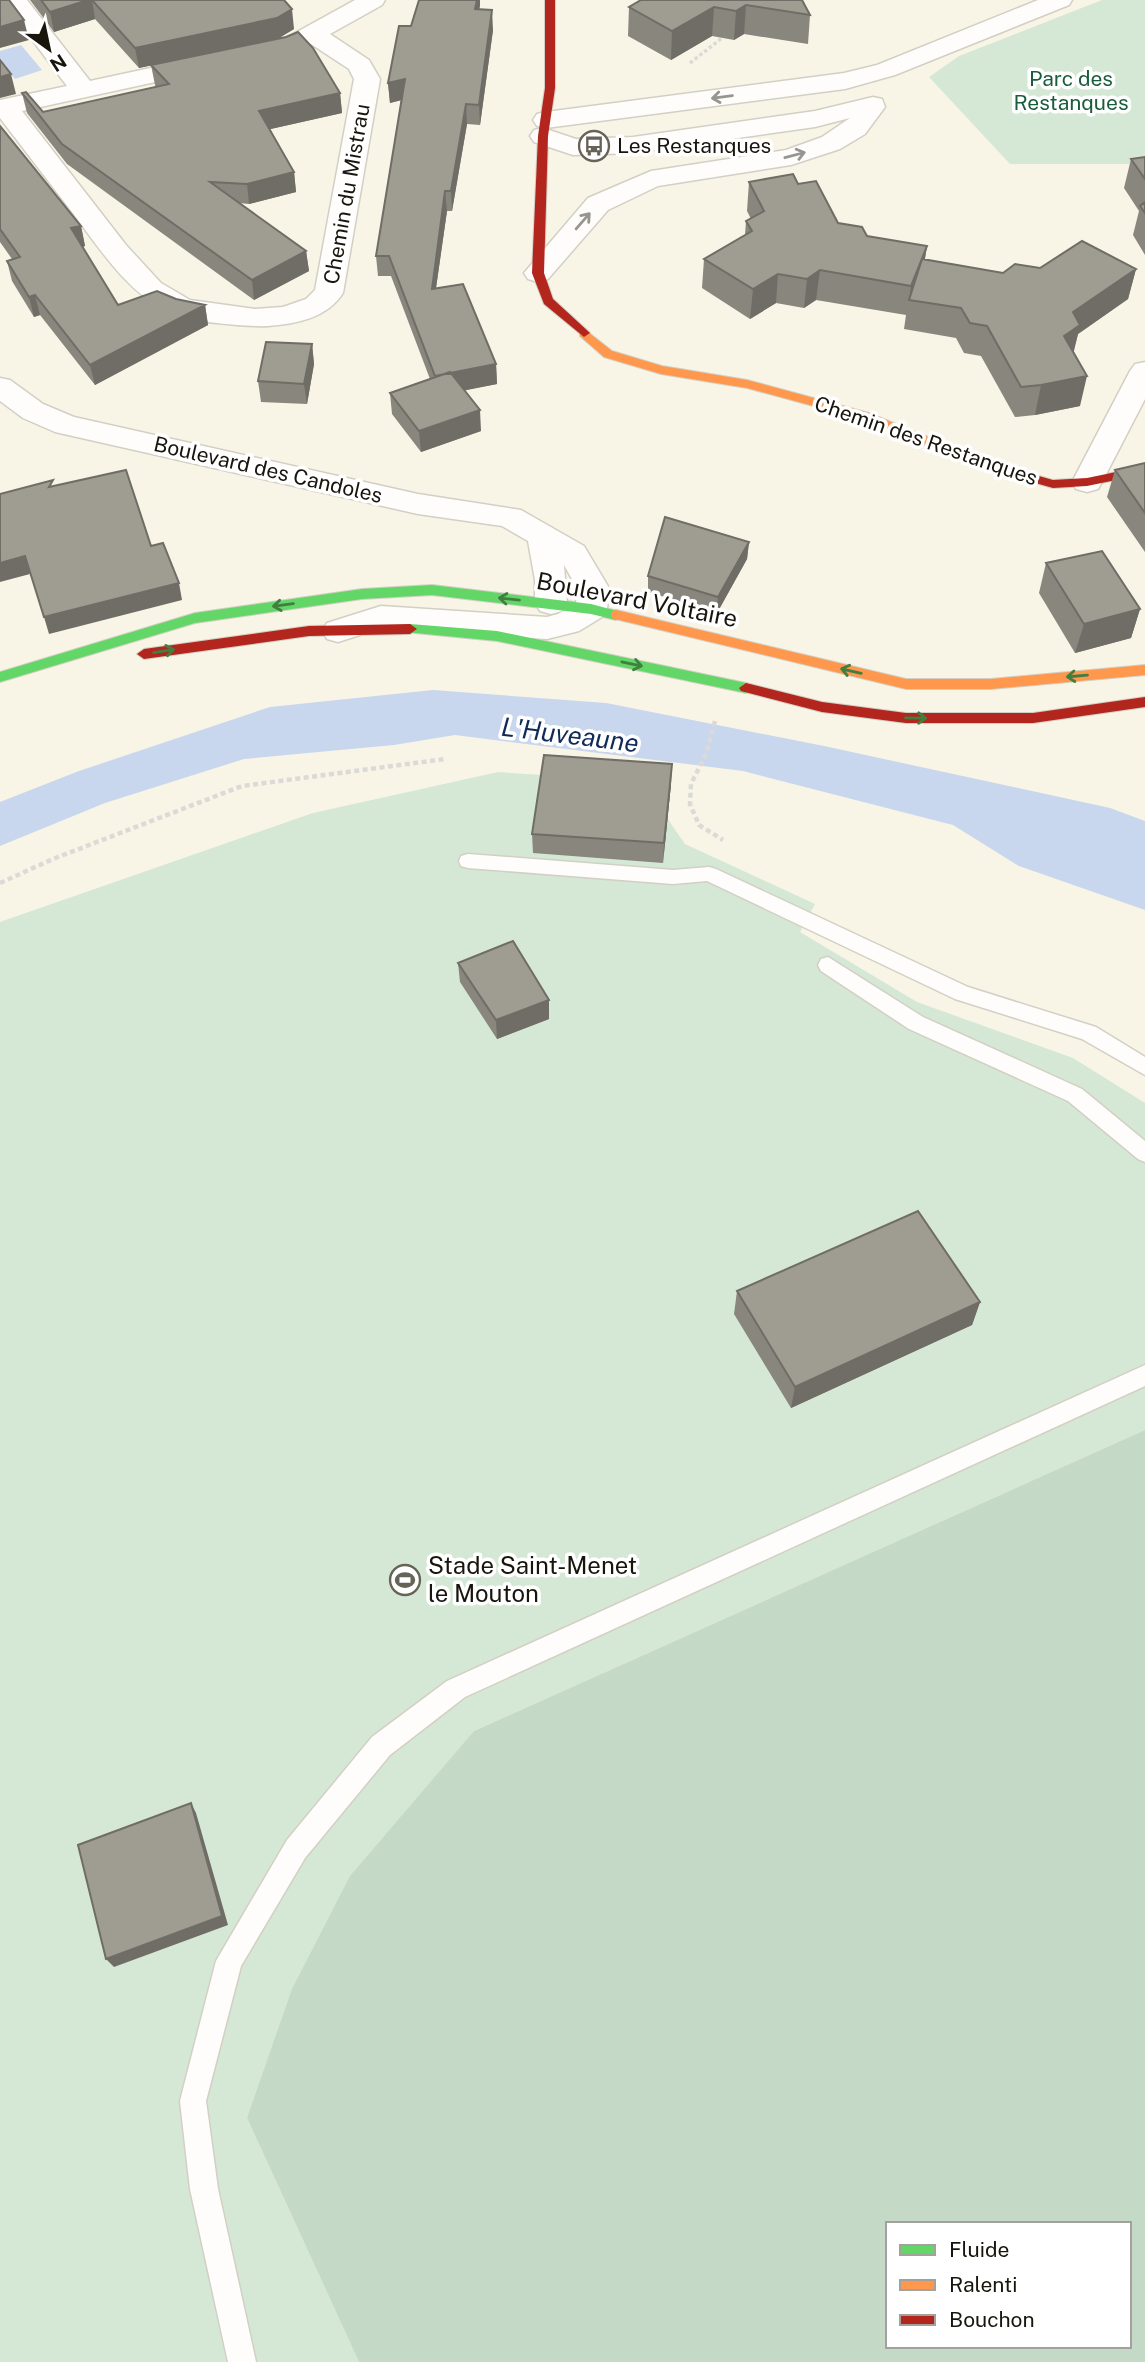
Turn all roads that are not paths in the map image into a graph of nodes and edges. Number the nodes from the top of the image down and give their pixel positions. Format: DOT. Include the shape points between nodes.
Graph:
graph roads {
  1 [pos="15,0"];
  2 [pos="373,0"];
  3 [pos="550,0"];
  4 [pos="1060,0"];
  5 [pos="313,34"];
  6 [pos="275,49"];
  7 [pos="234,58"];
  8 [pos="886,70"];
  9 [pos="83,90"];
  10 [pos="872,107"];
  11 [pos="2,108"];
  12 [pos="544,128"];
  13 [pos="538,273"];
  14 [pos="1145,371"];
  15 [pos="0,387"];
  16 [pos="1145,470"];
  17 [pos="1087,482"];
  18 [pos="542,536"];
  19 [pos="570,612"];
  20 [pos="338,631"];
  21 [pos="596,657"];
  22 [pos="1145,670"];
  23 [pos="0,677"];
  24 [pos="1145,702"];
  25 [pos="468,861"];
  26 [pos="828,965"];
  27 [pos="1145,1067"];
  28 [pos="1145,1153"];
  29 [pos="1145,1375"];
  30 [pos="242,2362"];
  1 -- 9 [label="street"];
  2 -- 5 [label="street"];
  3 -- 12 [label="main road, Chemin des Restanques" via="550,88"];
  4 -- 8 [label="street"];
  5 -- 6 [label="street"];
  5 -- 11 [label="street, Chemin du Mistrau" via="360,65 368,79 329,293 316,305 287,316 255,318 183,308 151,289"];
  7 -- 9 [label="street"];
  8 -- 10 [label="street"];
  8 -- 12 [label="street, one-way" via="845,81"];
  9 -- 11 [label="street"];
  10 -- 12 [label="street" via="633,145 573,147"];
  13 -- 10 [label="street, one-way" via="598,204 650,178 792,157 831,144 856,128"];
  12 -- 13 [label="main road, Chemin des Restanques"];
  13 -- 17 [label="main road, Chemin des Restanques" via="548,300 608,354 865,416 989,466 1053,484"];
  14 -- 17 [label="street"];
  15 -- 18 [label="street, Boulevard des Candoles" via="33,411 66,425 418,504 510,517"];
  16 -- 17 [label="main road, Chemin des Restanques"];
  18 -- 19 [label="street" via="551,580"];
  18 -- 19 [label="street, Boulevard des Candoles" via="573,554 593,588"];
  19 -- 20 [label="street" via="547,628 381,617"];
  19 -- 21 [label="main road"];
  22 -- 19 [label="main road, Boulevard Voltaire, one-way" via="991,684 906,684"];
  19 -- 23 [label="main road, Boulevard Voltaire, one-way" via="432,590 362,594 195,618"];
  20 -- 21 [label="main road, Boulevard Voltaire" via="409,629 497,636"];
  23 -- 20 [label="main road, Boulevard Voltaire, one-way" via="309,631"];
  21 -- 24 [label="main road, Boulevard Voltaire, one-way" via="822,707 906,718 1033,718"];
  25 -- 27 [label="lane" via="673,877 709,874 962,993 1089,1033"];
  26 -- 28 [label="lane" via="916,1023 1076,1094"];
  29 -- 30 [label="lane" via="456,1689 381,1746 296,1849 229,1961 193,2101 204,2189"];
}
